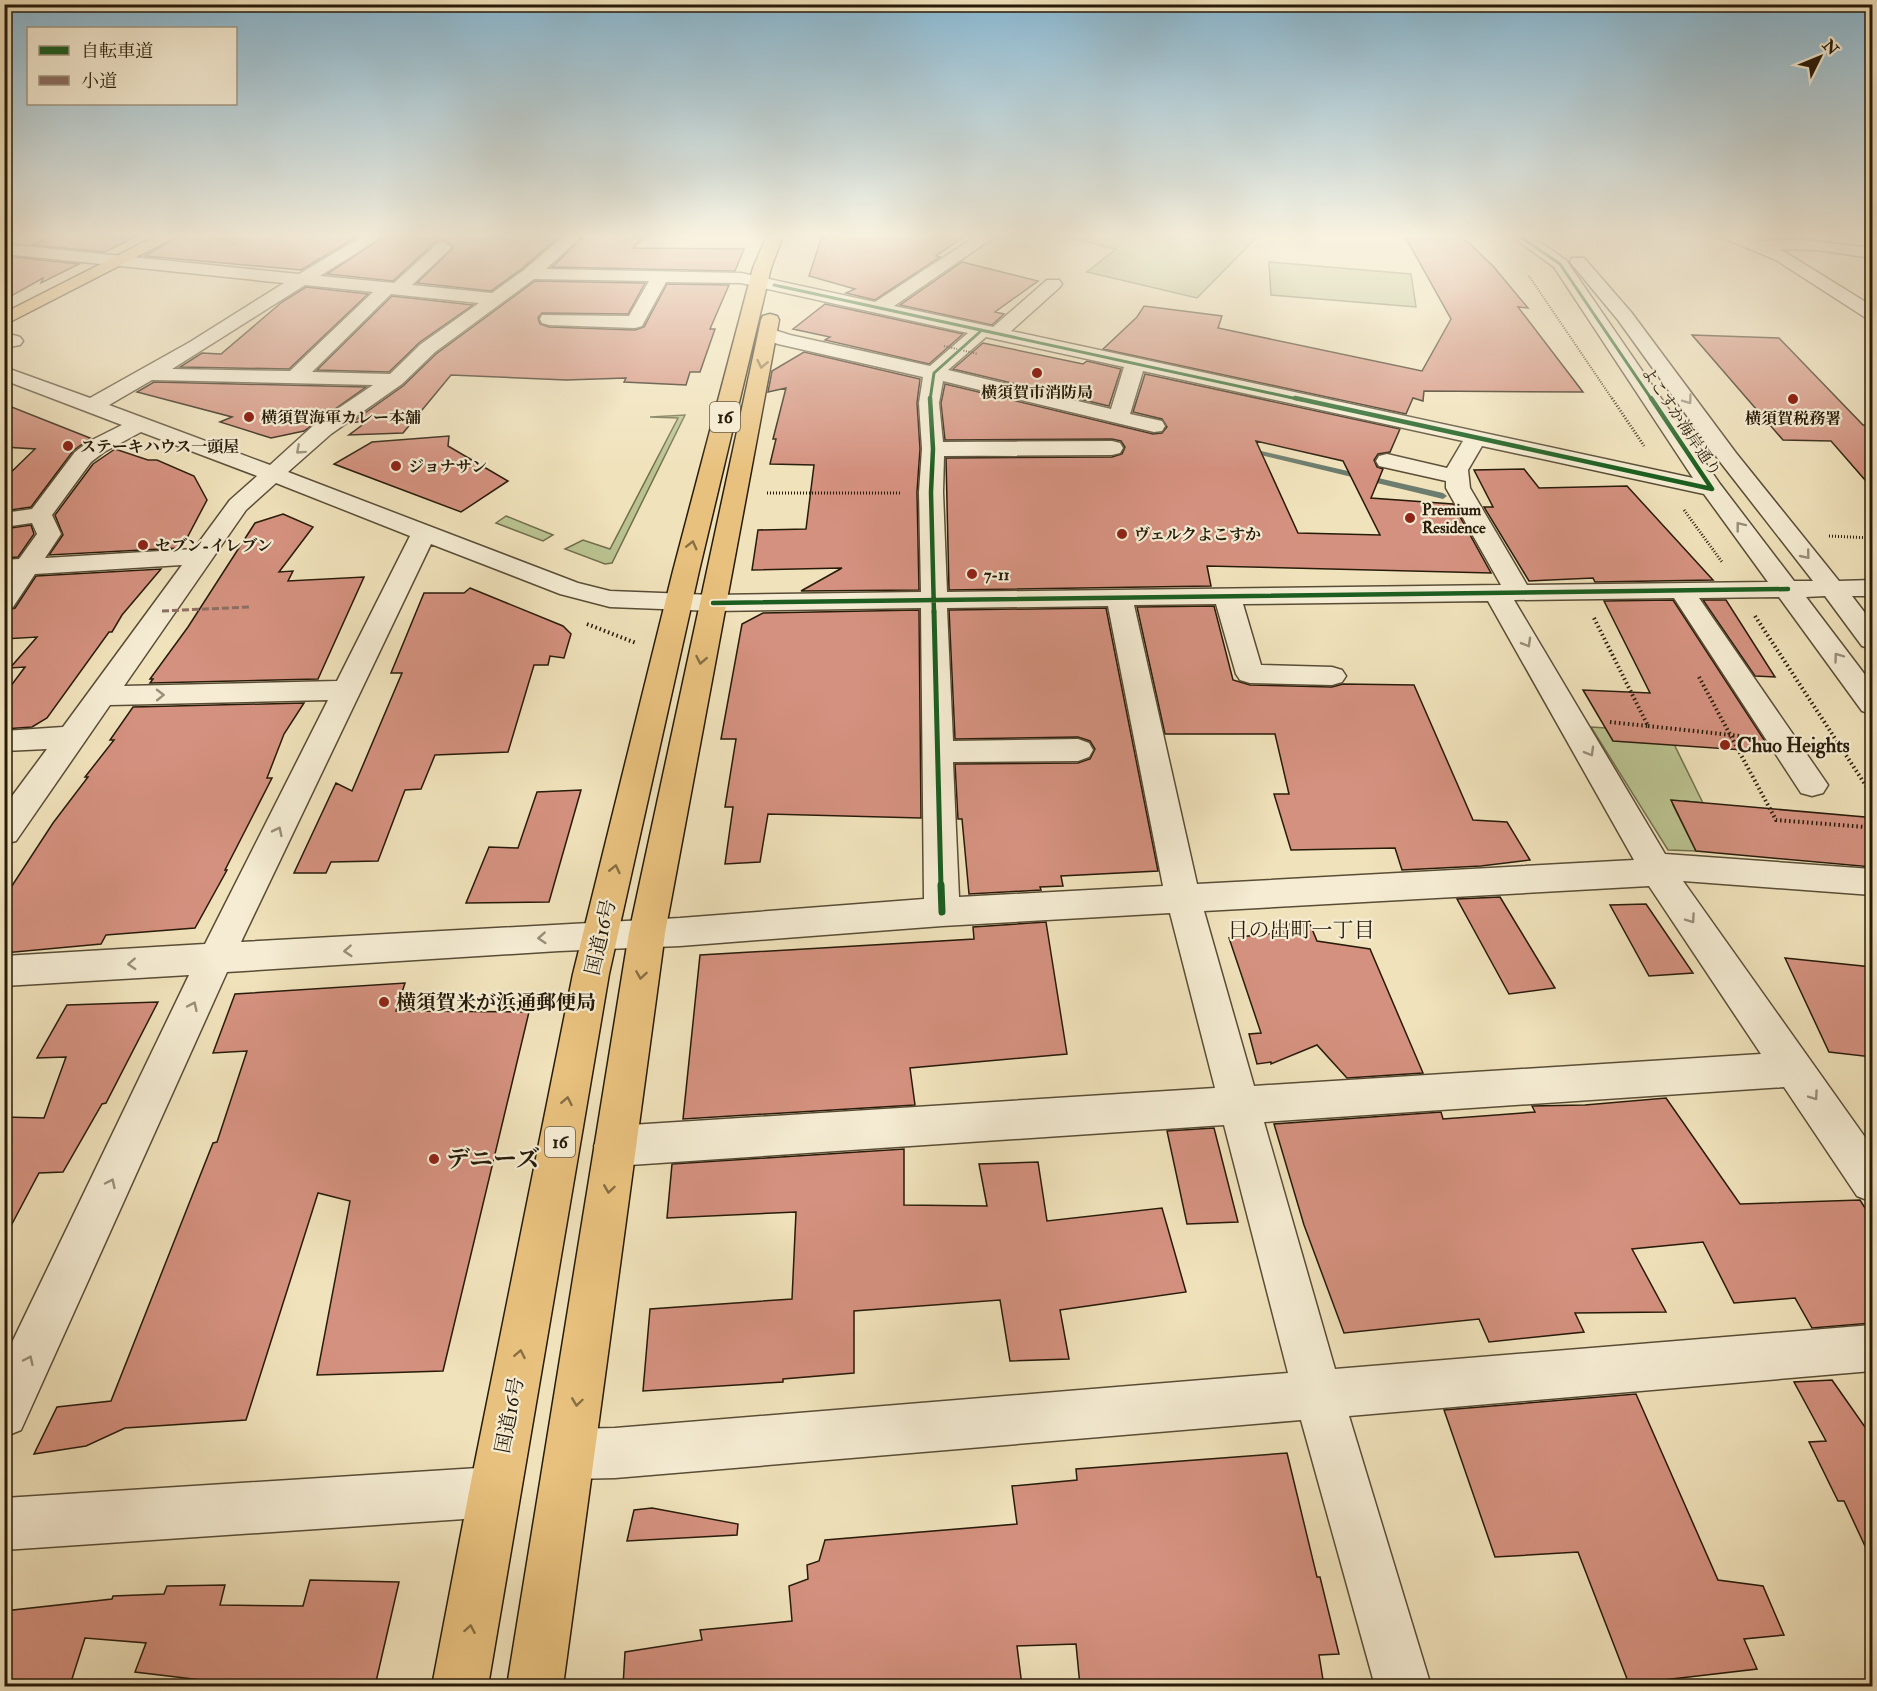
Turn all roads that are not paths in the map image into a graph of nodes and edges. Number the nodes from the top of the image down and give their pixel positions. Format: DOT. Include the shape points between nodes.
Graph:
graph roads {
  1 [pos="20,312"];
  2 [pos="248,312"];
  3 [pos="368,312"];
  4 [pos="478,312"];
  5 [pos="641,312"];
  6 [pos="763,312"];
  7 [pos="769,312"];
  8 [pos="896,312"];
  9 [pos="1016,312"];
  10 [pos="1592,312"];
  11 [pos="1621,312"];
  12 [pos="549,319"];
  13 [pos="4,320"];
  14 [pos="989,332"];
  15 [pos="768,334"];
  16 [pos="1135,364"];
  17 [pos="4,373"];
  18 [pos="934,373"];
  19 [pos="150,374"];
  20 [pos="294,378"];
  21 [pos="395,380"];
  22 [pos="4,381"];
  23 [pos="31,382"];
  24 [pos="4,397"];
  25 [pos="92,406"];
  26 [pos="1119,416"];
  27 [pos="140,424"];
  28 [pos="1154,426"];
  29 [pos="1476,437"];
  30 [pos="1112,448"];
  31 [pos="933,449"];
  32 [pos="1387,461"];
  33 [pos="273,474"];
  34 [pos="1458,477"];
  35 [pos="1712,489"];
  36 [pos="40,515"];
  37 [pos="4,520"];
  38 [pos="424,533"];
  39 [pos="201,556"];
  40 [pos="30,566"];
  41 [pos="4,568"];
  42 [pos="1834,588"];
  43 [pos="1872,588"];
  44 [pos="1788,589"];
  45 [pos="1681,590"];
  46 [pos="1508,593"];
  47 [pos="1227,596"];
  48 [pos="1119,597"];
  49 [pos="936,600"];
  50 [pos="4,601"];
  51 [pos="696,602"];
  52 [pos="1872,640"];
  53 [pos="1332,676"];
  54 [pos="348,690"];
  55 [pos="101,696"];
  56 [pos="1872,704"];
  57 [pos="72,737"];
  58 [pos="4,741"];
  59 [pos="1078,750"];
  60 [pos="938,752"];
  61 [pos="1812,785"];
  62 [pos="4,832"];
  63 [pos="1657,869"];
  64 [pos="1872,882"];
  65 [pos="1183,898"];
  66 [pos="942,912"];
  67 [pos="648,933"];
  68 [pos="601,935"];
  69 [pos="215,959"];
  70 [pos="4,971"];
  71 [pos="1795,1069"];
  72 [pos="1239,1105"];
  73 [pos="615,1146"];
  74 [pos="1872,1182"];
  75 [pos="1872,1348"];
  76 [pos="1318,1394"];
  77 [pos="4,1413"];
  78 [pos="570,1454"];
  79 [pos="494,1492"];
  80 [pos="4,1524"];
  81 [pos="460,1686"];
  82 [pos="536,1686"];
  83 [pos="1403,1686"];
  1 -- 13 [label="main road"];
  2 -- 19 [label="street"];
  3 -- 20 [label="street"];
  4 -- 21 [label="street" via="428,348"];
  5 -- 12 [label="street" via="635,322"];
  51 -- 6 [label="main road, 国道16号 / 16, one-way"];
  7 -- 15 [label="main road, 国道16号 / 16"];
  8 -- 14 [label="street"];
  9 -- 14 [label="street"];
  10 -- 35 [label="street, よこすか海岸通り"];
  11 -- 42 [label="street, よこすか海岸通り, one-way" via="1750,486"];
  14 -- 16 [label="street"];
  14 -- 18 [label="street"];
  15 -- 18 [label="street"];
  15 -- 51 [label="main road, 国道16号 / 16, one-way"];
  16 -- 26 [label="street"];
  16 -- 29 [label="street"];
  17 -- 23 [label="street"];
  18 -- 26 [label="street"];
  18 -- 31 [label="street" via="929,403"];
  19 -- 20 [label="street"];
  19 -- 25 [label="street"];
  20 -- 21 [label="street"];
  21 -- 33 [label="street, one-way" via="323,429"];
  22 -- 23 [label="street"];
  23 -- 24 [label="street"];
  23 -- 25 [label="street"];
  25 -- 27 [label="street"];
  26 -- 28 [label="street"];
  27 -- 33 [label="street"];
  27 -- 36 [label="street" via="83,457"];
  29 -- 34 [label="street" via="1457,470"];
  29 -- 35 [label="street"];
  30 -- 31 [label="street"];
  31 -- 49 [label="street"];
  32 -- 34 [label="street"];
  33 -- 38 [label="street"];
  33 -- 39 [label="street" via="238,505"];
  34 -- 46 [label="street" via="1458,488"];
  44 -- 35 [label="street, よこすか海岸通り, one-way"];
  36 -- 37 [label="street"];
  36 -- 40 [label="street" via="49,534"];
  38 -- 51 [label="street" via="586,594 610,599"];
  38 -- 54 [label="street"];
  39 -- 40 [label="street"];
  39 -- 55 [label="street"];
  40 -- 41 [label="street"];
  40 -- 50 [label="street"];
  42 -- 43 [label="street"];
  42 -- 44 [label="street"];
  42 -- 52 [label="street, よこすか海岸通り"];
  44 -- 45 [label="street"];
  56 -- 44 [label="street, よこすか海岸通り, one-way"];
  45 -- 46 [label="street"];
  45 -- 61 [label="street"];
  46 -- 47 [label="street"];
  46 -- 63 [label="street, one-way"];
  47 -- 48 [label="street"];
  47 -- 53 [label="street" via="1250,674"];
  48 -- 49 [label="street"];
  48 -- 65 [label="street"];
  49 -- 51 [label="street"];
  49 -- 60 [label="street"];
  51 -- 67 [label="main road, 国道16号 / 16, one-way"];
  68 -- 51 [label="main road, 国道16号 / 16, one-way"];
  55 -- 54 [label="street, one-way"];
  69 -- 54 [label="street, one-way"];
  55 -- 57 [label="street"];
  57 -- 58 [label="street"];
  57 -- 62 [label="street"];
  59 -- 60 [label="street"];
  60 -- 66 [label="street"];
  63 -- 64 [label="street"];
  63 -- 65 [label="street"];
  63 -- 71 [label="street, one-way"];
  65 -- 66 [label="street"];
  65 -- 72 [label="street"];
  66 -- 67 [label="street"];
  67 -- 68 [label="street"];
  67 -- 73 [label="main road, 国道16号 / 16, one-way"];
  68 -- 69 [label="street, one-way"];
  79 -- 68 [label="main road, 国道16号 / 16, one-way"];
  69 -- 70 [label="street, one-way"];
  77 -- 69 [label="street, one-way"];
  71 -- 72 [label="street"];
  71 -- 74 [label="street, one-way"];
  72 -- 73 [label="street"];
  72 -- 76 [label="street"];
  73 -- 78 [label="main road, 国道16号 / 16, one-way"];
  75 -- 76 [label="street"];
  76 -- 78 [label="street"];
  76 -- 83 [label="street"];
  78 -- 82 [label="main road, 国道16号 / 16"];
  79 -- 80 [label="street"];
  81 -- 79 [label="main road, 国道16号 / 16, one-way"];
}
